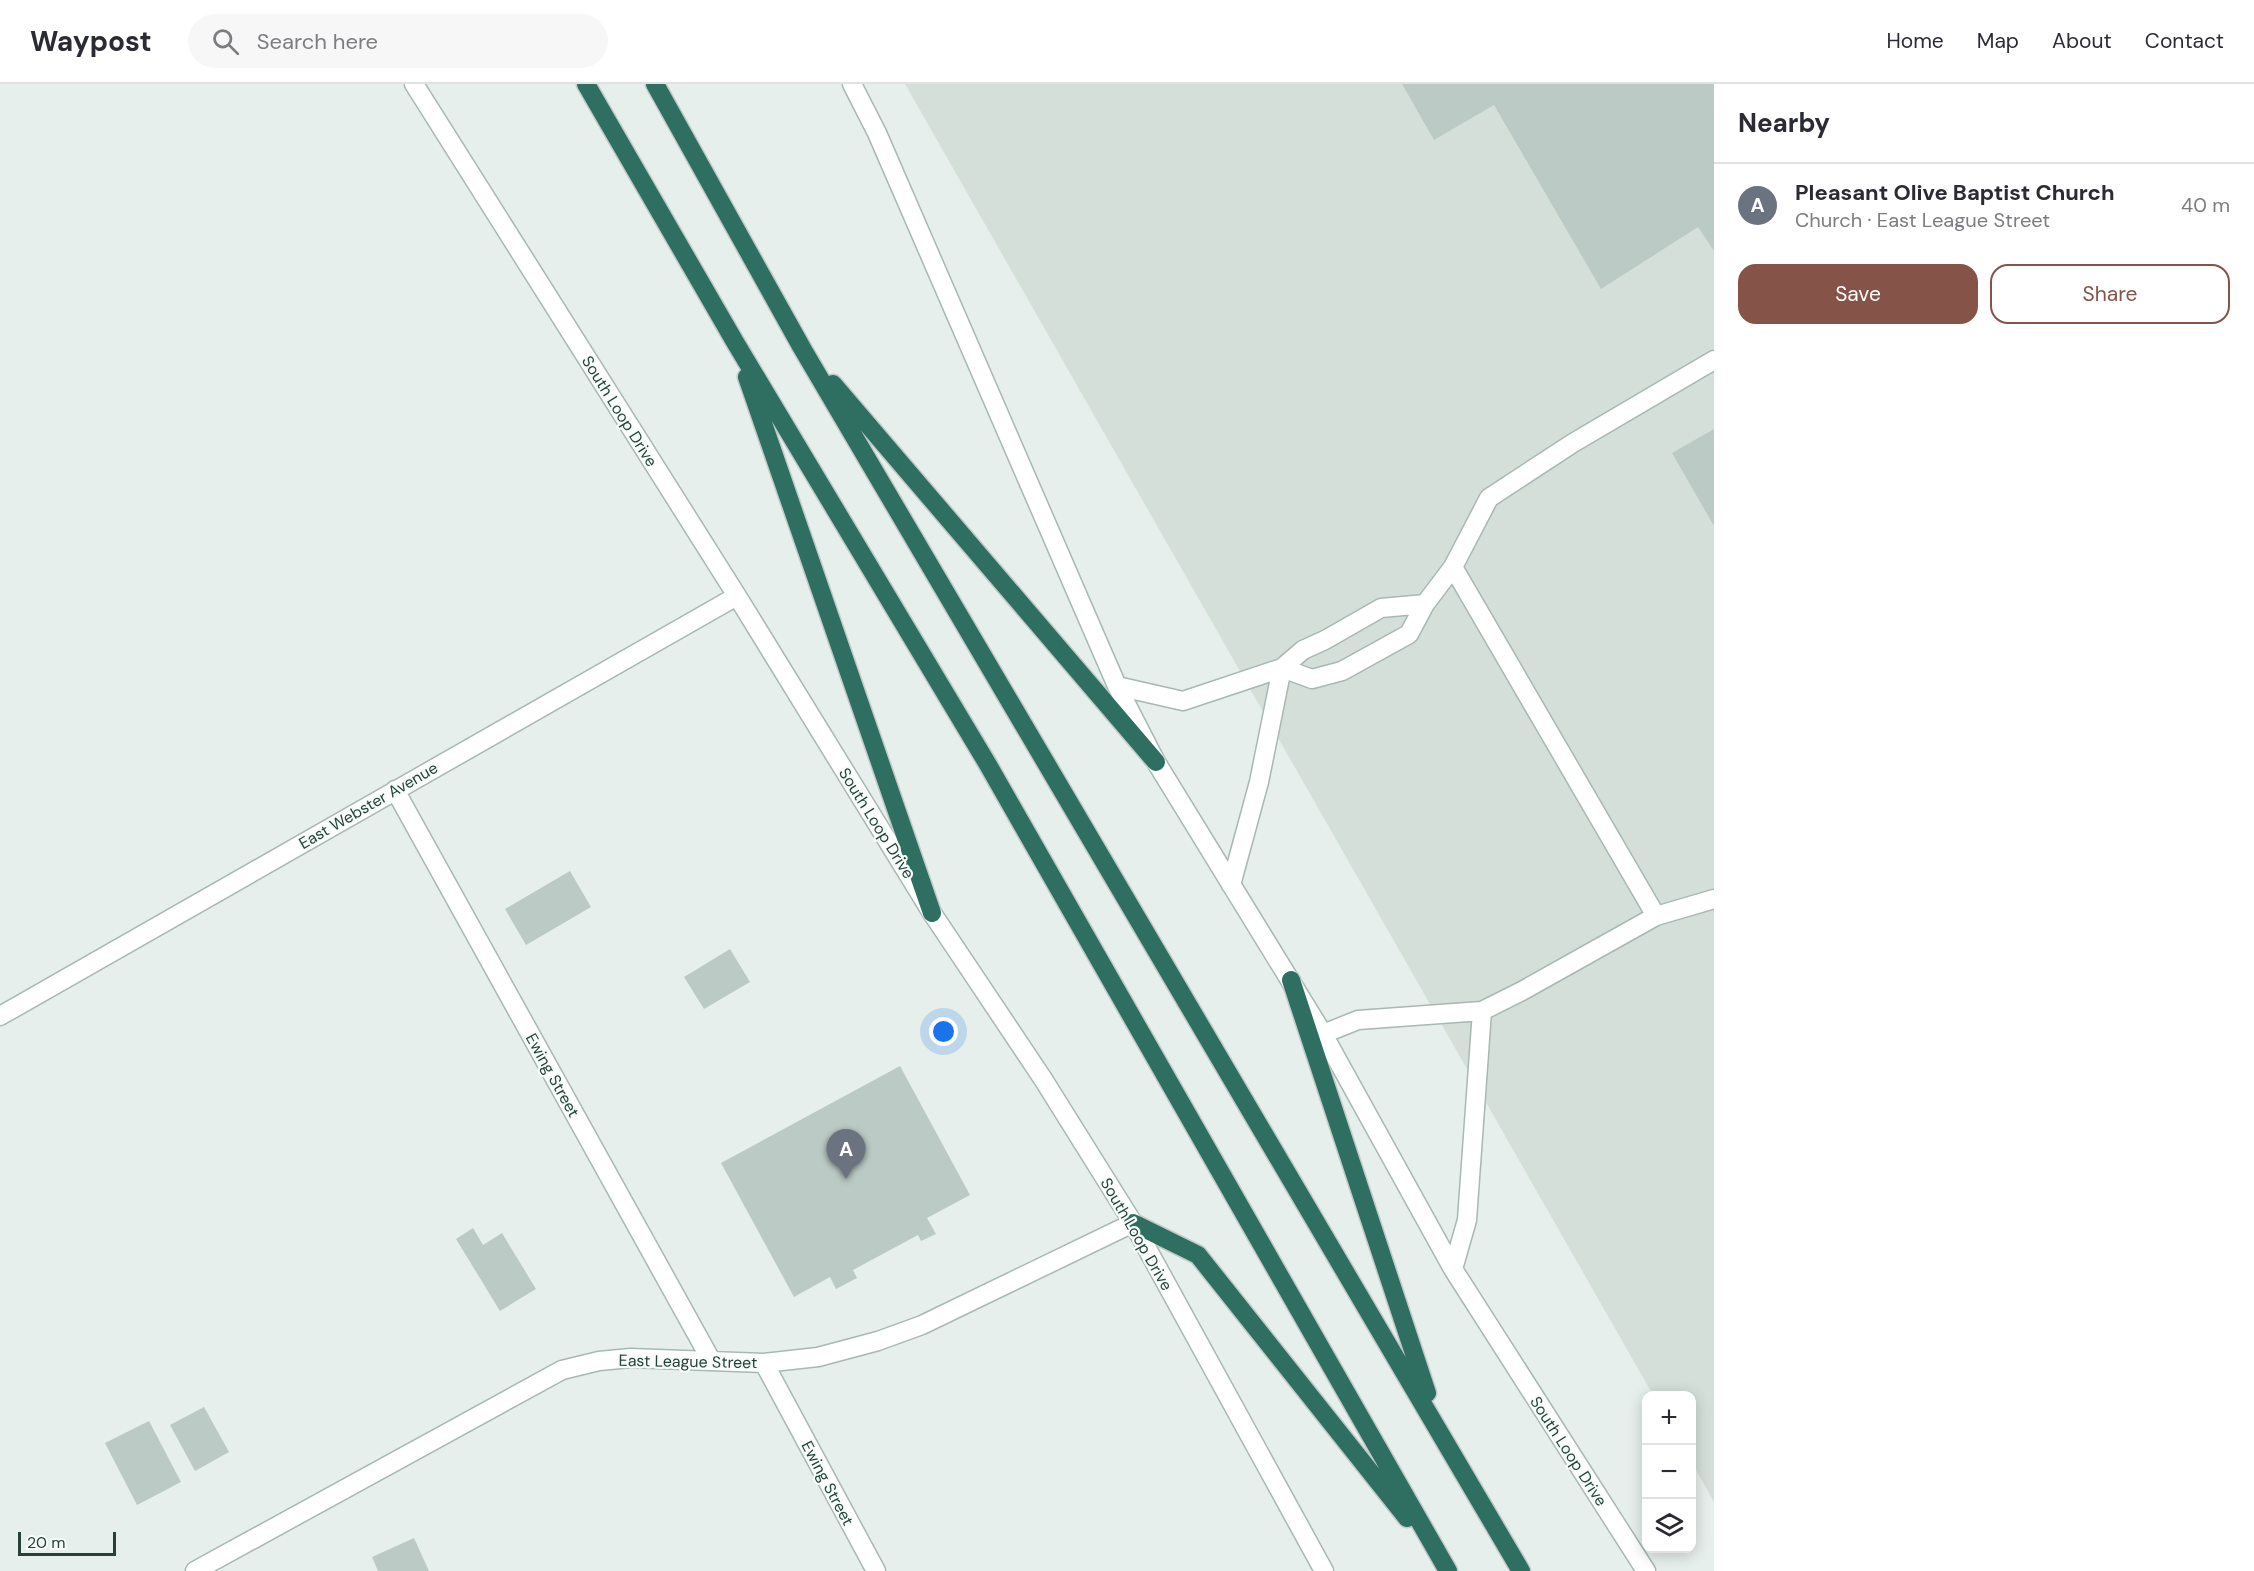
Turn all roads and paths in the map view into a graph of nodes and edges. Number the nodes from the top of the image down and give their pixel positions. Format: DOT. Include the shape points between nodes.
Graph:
graph roads {
  1 [pos="414,84"];
  2 [pos="586,84"];
  3 [pos="655,84"];
  4 [pos="852,84"];
  5 [pos="735,342"];
  6 [pos="802,348"];
  7 [pos="1714,360"];
  8 [pos="1453,567"];
  9 [pos="737,596"];
  10 [pos="1425,604"];
  11 [pos="1282,668"];
  12 [pos="1117,686"];
  13 [pos="1156,762"];
  14 [pos="395,790"];
  15 [pos="1231,885"];
  16 [pos="1714,899"];
  17 [pos="932,913"];
  18 [pos="1656,916"];
  19 [pos="1291,980"];
  20 [pos="1482,1011"];
  21 [pos="0,1016"];
  22 [pos="1323,1034"];
  23 [pos="1133,1223"];
  24 [pos="1453,1269"];
  25 [pos="711,1360"];
  26 [pos="764,1363"];
  27 [pos="1438,1426"];
  28 [pos="1447,1569"];
  29 [pos="195,1571"];
  30 [pos="876,1571"];
  31 [pos="1324,1571"];
  32 [pos="1521,1571"];
  33 [pos="1646,1571"];
  1 -- 9 [label="street, South Loop Drive"];
  2 -- 5 [label="highway"];
  3 -- 6 [label="highway"];
  4 -- 12 [label="street, South Loop Drive" via="877,133"];
  5 -- 17 [label="highway"];
  5 -- 28 [label="highway" via="987,763"];
  6 -- 13 [label="highway"];
  6 -- 27 [label="highway"];
  7 -- 8 [label="street" via="1489,498"];
  8 -- 10 [label="street"];
  8 -- 18 [label="street"];
  9 -- 14 [label="street, East Webster Avenue"];
  9 -- 17 [label="street, South Loop Drive"];
  10 -- 11 [label="street" via="1381,608 1303,650"];
  10 -- 11 [label="street" via="1409,634 1342,670 1312,679"];
  11 -- 12 [label="street" via="1183,701"];
  11 -- 15 [label="street" via="1259,782"];
  12 -- 13 [label="street, South Loop Drive"];
  13 -- 15 [label="street, South Loop Drive"];
  14 -- 21 [label="street, East Webster Avenue"];
  14 -- 25 [label="street, Ewing Street"];
  15 -- 19 [label="street, South Loop Drive"];
  16 -- 18 [label="street"];
  17 -- 23 [label="street, South Loop Drive"];
  18 -- 20 [label="street"];
  19 -- 22 [label="street, South Loop Drive"];
  19 -- 27 [label="highway"];
  20 -- 22 [label="street" via="1358,1020"];
  20 -- 24 [label="street" via="1467,1220"];
  22 -- 24 [label="street, South Loop Drive"];
  23 -- 26 [label="street, East League Street" via="922,1325 818,1357"];
  23 -- 28 [label="highway" via="1198,1255"];
  23 -- 31 [label="street, South Loop Drive"];
  24 -- 33 [label="street, South Loop Drive"];
  25 -- 26 [label="street, East League Street"];
  25 -- 29 [label="street, East League Street" via="632,1358 599,1361 562,1371"];
  26 -- 30 [label="street, Ewing Street"];
  27 -- 32 [label="highway"];
}
